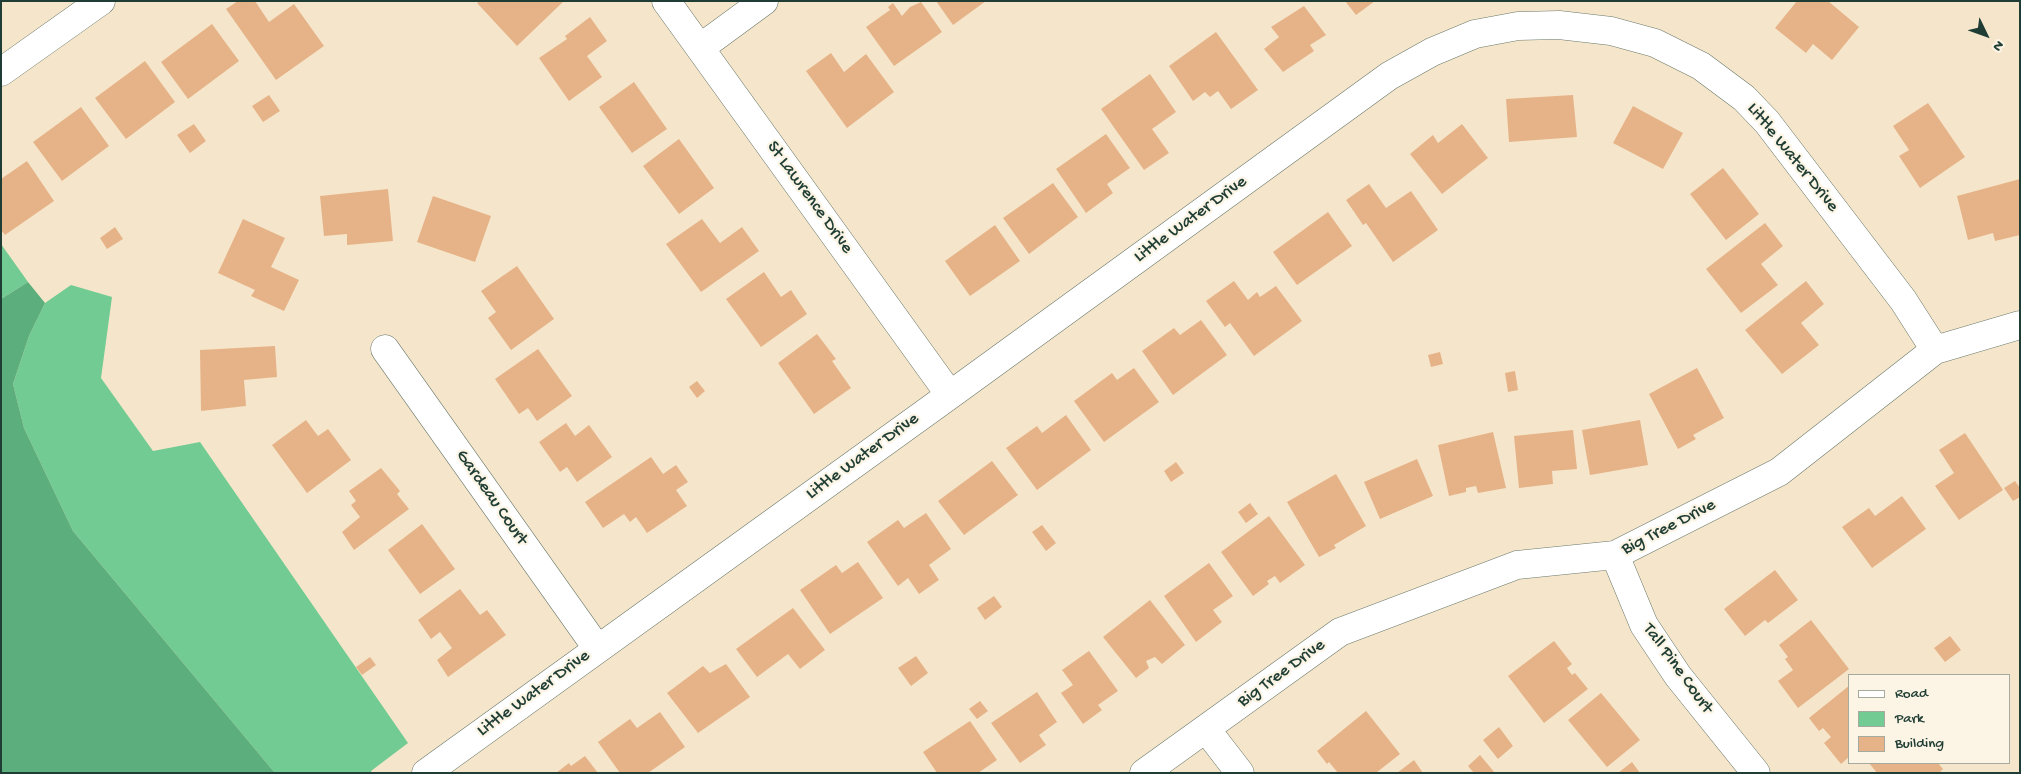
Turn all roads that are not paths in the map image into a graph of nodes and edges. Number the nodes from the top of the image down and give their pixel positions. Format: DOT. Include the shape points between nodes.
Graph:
graph roads {
  1 [pos="101,1"];
  2 [pos="666,1"];
  3 [pos="764,1"];
  4 [pos="700,48"];
  5 [pos="1,72"];
  6 [pos="2020,325"];
  7 [pos="385,349"];
  8 [pos="1935,350"];
  9 [pos="950,395"];
  10 [pos="1615,555"];
  11 [pos="597,648"];
  12 [pos="1206,729"];
  13 [pos="426,773"];
  14 [pos="1144,773"];
  15 [pos="1240,773"];
  16 [pos="1756,773"];
  1 -- 5 [label="street"];
  2 -- 4 [label="street, St Lawrence Drive"];
  3 -- 4 [label="street"];
  4 -- 9 [label="street, St Lawrence Drive"];
  6 -- 8 [label="street, Big Tree Drive"];
  7 -- 11 [label="street, Gardeau Court"];
  8 -- 9 [label="street, Little Water Drive" via="1902,300 1809,176 1768,122 1744,98 1701,66 1655,43 1611,31 1559,25 1518,26 1475,34 1432,52 1389,76"];
  8 -- 10 [label="street, Big Tree Drive" via="1779,472"];
  9 -- 11 [label="street, Little Water Drive"];
  10 -- 12 [label="street, Big Tree Drive" via="1517,565 1340,632"];
  10 -- 16 [label="street, Tall Pine Court" via="1644,625 1678,676"];
  11 -- 13 [label="street, Little Water Drive"];
  12 -- 14 [label="street, Big Tree Drive"];
  12 -- 15 [label="street"];
}
